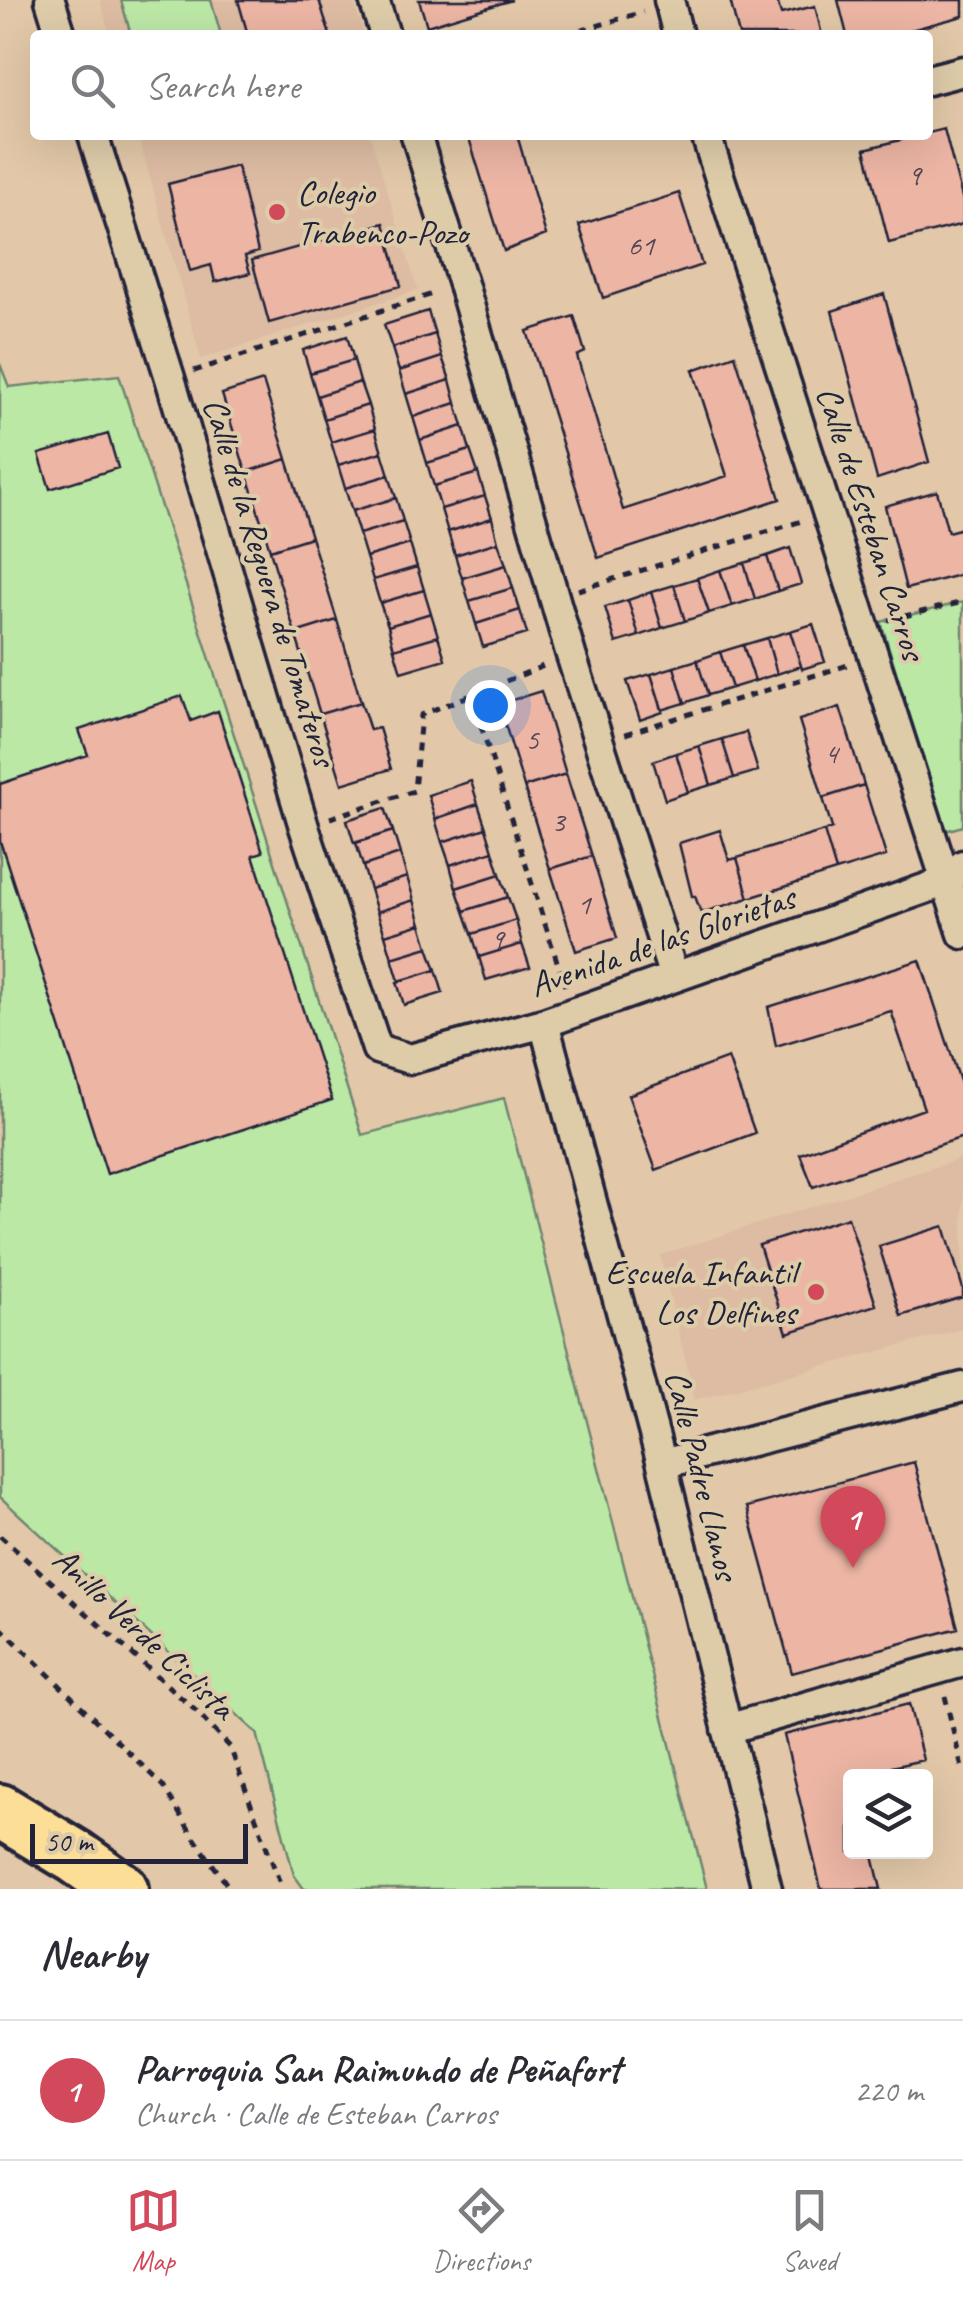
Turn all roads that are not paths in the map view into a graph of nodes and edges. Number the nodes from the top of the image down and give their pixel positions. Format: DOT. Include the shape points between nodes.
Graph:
graph roads {
  1 [pos="50,0"];
  2 [pos="374,0"];
  3 [pos="669,2"];
  4 [pos="59,30"];
  5 [pos="383,30"];
  6 [pos="677,30"];
  7 [pos="963,71"];
  8 [pos="933,79"];
  9 [pos="95,140"];
  10 [pos="418,140"];
  11 [pos="709,140"];
  12 [pos="955,873"];
  13 [pos="963,934"];
  14 [pos="674,977"];
  15 [pos="544,1023"];
  16 [pos="377,1049"];
  17 [pos="963,1387"];
  18 [pos="662,1464"];
  19 [pos="951,1666"];
  20 [pos="727,1728"];
  21 [pos="0,1811"];
  22 [pos="121,1889"];
  23 [pos="768,1889"];
  1 -- 4 [label="street"];
  2 -- 5 [label="street"];
  3 -- 6 [label="street"];
  7 -- 8 [label="street"];
  9 -- 16 [label="street, Calle de la Reguera de Tomateros"];
  10 -- 14 [label="street"];
  11 -- 12 [label="street, Calle de Esteban Carros" via="875,656"];
  12 -- 13 [label="street, Calle de Esteban Carros"];
  12 -- 14 [label="street, Avenida de las Glorietas"];
  14 -- 15 [label="street, Avenida de las Glorietas"];
  15 -- 16 [label="street, Avenida de las Glorietas" via="410,1059"];
  15 -- 18 [label="street, Calle Padre Llanos"];
  17 -- 18 [label="street"];
  18 -- 20 [label="street, Calle Padre Llanos"];
  19 -- 20 [label="street"];
  20 -- 23 [label="street, Calle Padre Llanos"];
  21 -- 22 [label="highway"];
}
